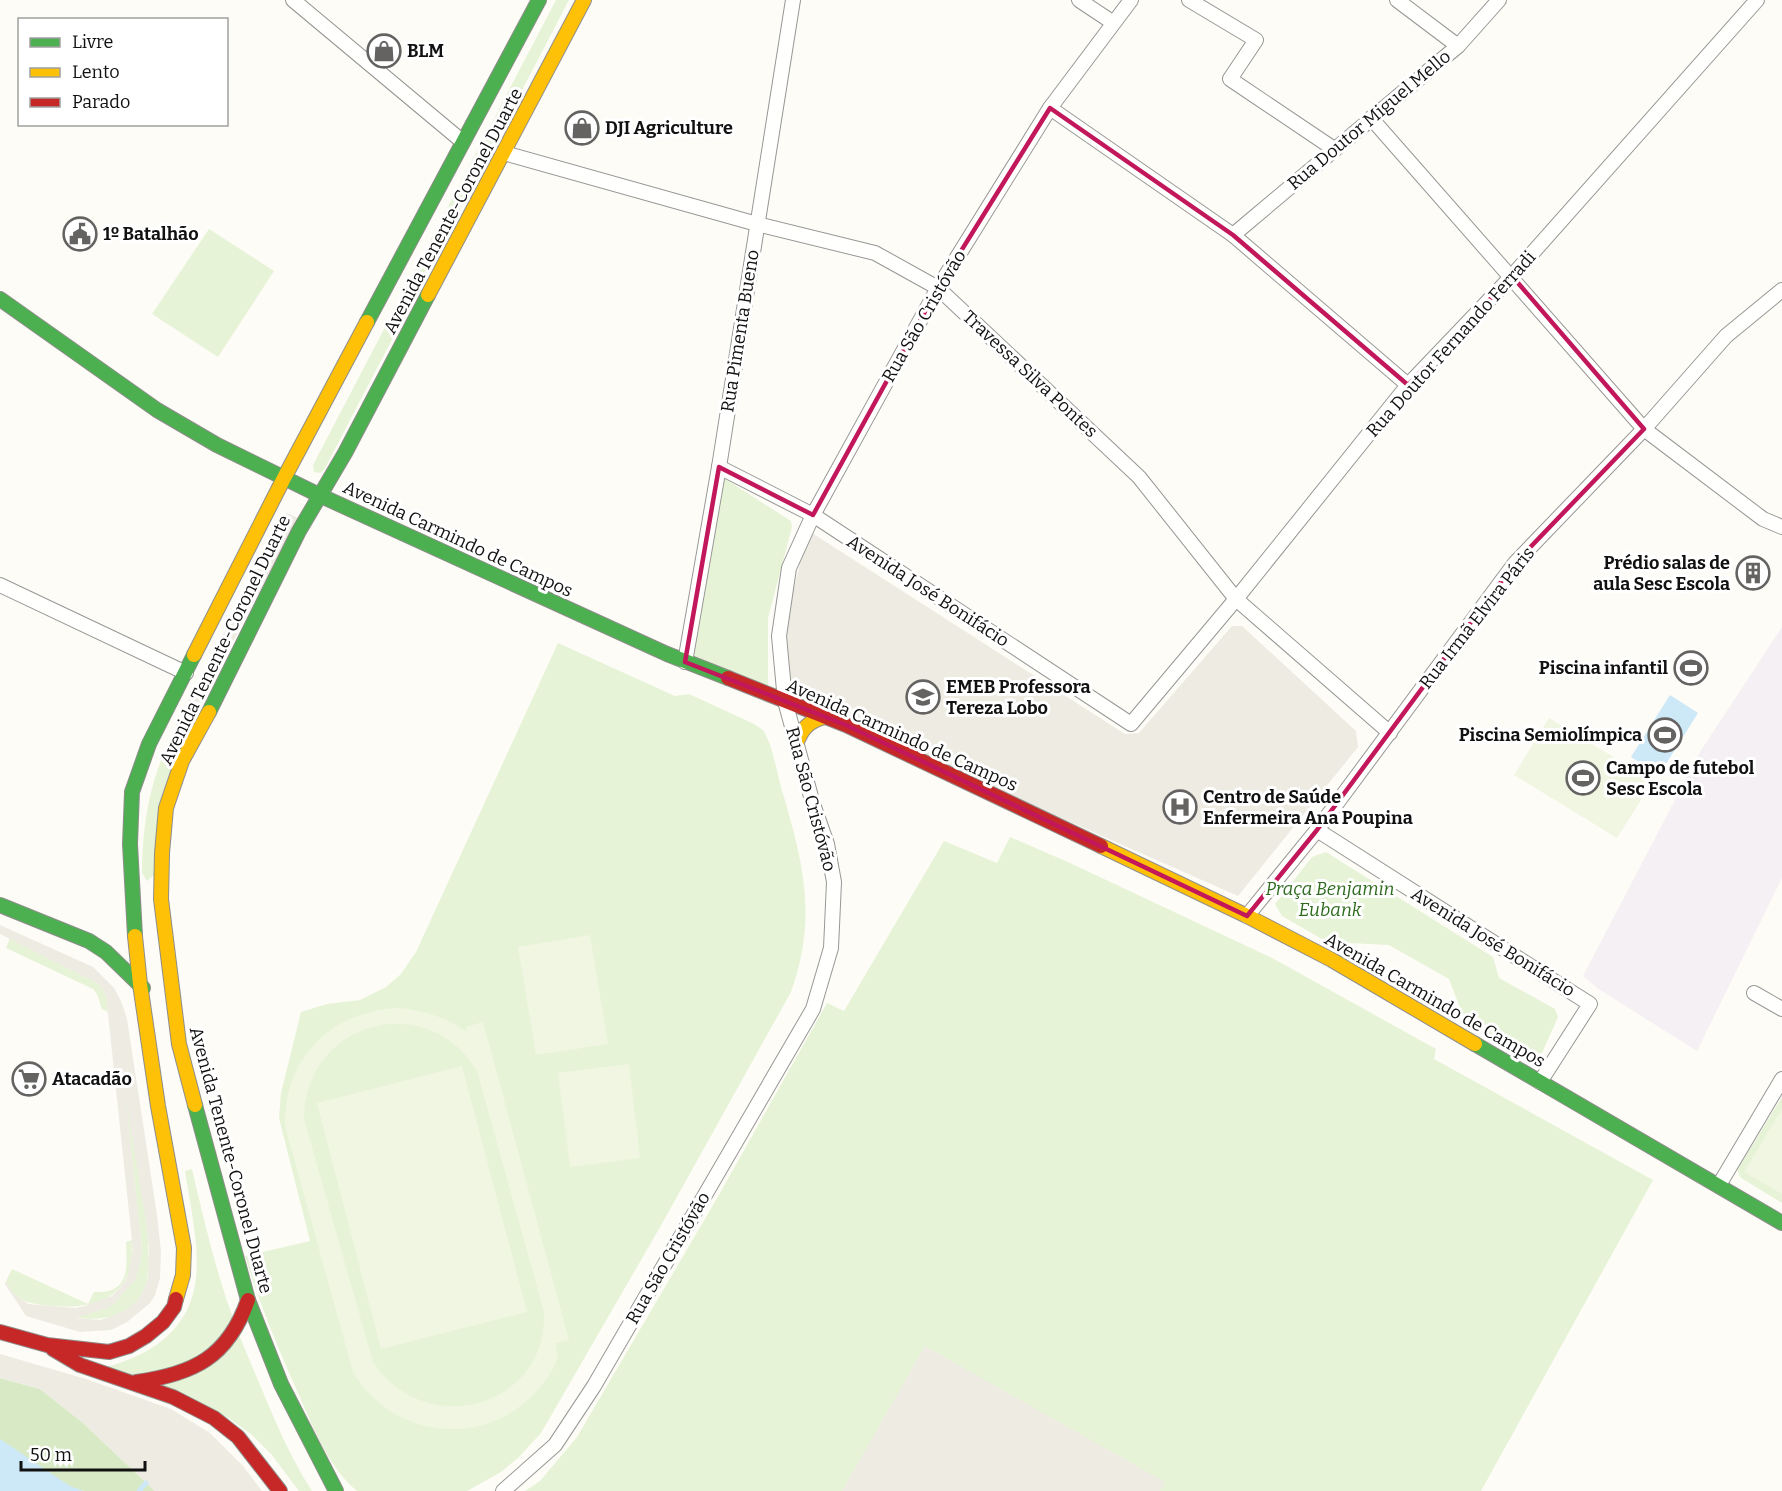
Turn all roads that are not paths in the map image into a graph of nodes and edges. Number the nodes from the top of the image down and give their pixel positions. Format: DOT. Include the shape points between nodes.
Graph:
graph roads {
  1 [pos="293,0"];
  2 [pos="539,0"];
  3 [pos="584,0"];
  4 [pos="793,0"];
  5 [pos="1079,0"];
  6 [pos="1131,0"];
  7 [pos="1189,0"];
  8 [pos="1397,0"];
  9 [pos="1499,0"];
  10 [pos="1757,0"];
  11 [pos="1112,22"];
  12 [pos="1458,46"];
  13 [pos="1050,108"];
  14 [pos="1371,118"];
  15 [pos="463,142"];
  16 [pos="1334,149"];
  17 [pos="504,153"];
  18 [pos="757,224"];
  19 [pos="1233,235"];
  20 [pos="1512,276"];
  21 [pos="938,288"];
  22 [pos="1782,290"];
  23 [pos="0,299"];
  24 [pos="1408,385"];
  25 [pos="1644,429"];
  26 [pos="719,467"];
  27 [pos="284,478"];
  28 [pos="319,495"];
  29 [pos="813,515"];
  30 [pos="1782,528"];
  31 [pos="0,585"];
  32 [pos="1236,599"];
  33 [pos="685,662"];
  34 [pos="186,673"];
  35 [pos="785,701"];
  36 [pos="825,717"];
  37 [pos="1131,724"];
  38 [pos="1390,733"];
  39 [pos="796,744"];
  40 [pos="1317,830"];
  41 [pos="161,899"];
  42 [pos="0,905"];
  43 [pos="1247,916"];
  44 [pos="141,984"];
  45 [pos="1754,993"];
  46 [pos="1782,1009"];
  47 [pos="179,1044"];
  48 [pos="1782,1079"];
  49 [pos="1540,1082"];
  50 [pos="1719,1185"];
  51 [pos="1782,1223"];
  52 [pos="248,1300"];
  53 [pos="0,1332"];
  54 [pos="47,1345"];
  55 [pos="133,1382"];
  56 [pos="238,1437"];
  57 [pos="280,1491"];
  58 [pos="295,1491"];
  59 [pos="336,1491"];
  60 [pos="503,1491"];
  1 -- 15 [label="street"];
  2 -- 15 [label="main road, Avenida Tenente-Coronel Duarte"];
  3 -- 17 [label="main road, Avenida Tenente-Coronel Duarte"];
  4 -- 18 [label="street, Rua Pimenta Bueno"];
  5 -- 11 [label="street"];
  6 -- 11 [label="street, Rua São Cristóvão"];
  7 -- 16 [label="street" via="1256,40 1230,79"];
  8 -- 12 [label="street"];
  9 -- 12 [label="street, Rua Doutor Miguel Mello"];
  10 -- 20 [label="street, Rua Doutor Fernando Ferradi"];
  11 -- 13 [label="street, Rua São Cristóvão"];
  12 -- 14 [label="street, Rua Doutor Miguel Mello"];
  13 -- 19 [label="street"];
  13 -- 21 [label="street, Rua São Cristóvão"];
  14 -- 16 [label="street, Rua Doutor Miguel Mello"];
  14 -- 20 [label="street"];
  15 -- 27 [label="main road, Avenida Tenente-Coronel Duarte"];
  16 -- 19 [label="street, Rua Doutor Miguel Mello"];
  17 -- 18 [label="street, Travessa Silva Pontes"];
  17 -- 28 [label="main road, Avenida Tenente-Coronel Duarte"];
  18 -- 21 [label="street, Travessa Silva Pontes" via="875,253"];
  18 -- 26 [label="street, Rua Pimenta Bueno"];
  19 -- 24 [label="street"];
  20 -- 24 [label="street, Rua Doutor Fernando Ferradi"];
  20 -- 25 [label="street"];
  21 -- 29 [label="street, Rua São Cristóvão"];
  21 -- 32 [label="street, Travessa Silva Pontes" via="1139,477"];
  22 -- 25 [label="street, Rua Irmã Elvira Páris" via="1726,336"];
  23 -- 27 [label="main road, Avenida Carmindo de Campos" via="157,410"];
  24 -- 32 [label="street, Rua Doutor Fernando Ferradi"];
  25 -- 30 [label="street" via="1763,519"];
  25 -- 38 [label="street, Rua Irmã Elvira Páris" via="1515,563"];
  26 -- 29 [label="street, Avenida José Bonifácio"];
  26 -- 33 [label="street, Rua Pimenta Bueno"];
  27 -- 28 [label="main road, Avenida Carmindo de Campos"];
  27 -- 34 [label="main road, Avenida Tenente-Coronel Duarte"];
  28 -- 33 [label="main road, Avenida Carmindo de Campos"];
  28 -- 41 [label="main road, Avenida Tenente-Coronel Duarte" via="182,761 166,808"];
  29 -- 35 [label="street, Rua São Cristóvão" via="789,568 780,625"];
  29 -- 37 [label="street, Avenida José Bonifácio"];
  31 -- 34 [label="street"];
  32 -- 37 [label="street, Rua Doutor Fernando Ferradi"];
  32 -- 38 [label="street, Travessa Silva Pontes"];
  33 -- 35 [label="main road, Avenida Carmindo de Campos"];
  34 -- 44 [label="main road, Avenida Tenente-Coronel Duarte" via="149,744 132,792 133,911"];
  35 -- 36 [label="main road, Avenida Carmindo de Campos"];
  35 -- 39 [label="street, Rua São Cristóvão"];
  36 -- 39 [label="main road" via="807,722"];
  36 -- 43 [label="main road, Avenida Carmindo de Campos"];
  38 -- 40 [label="street, Rua Irmã Elvira Páris"];
  39 -- 60 [label="street, Rua São Cristóvão" via="827,844 834,882 831,948 813,1010 594,1386 555,1445"];
  40 -- 43 [label="street, Rua Irmã Elvira Páris"];
  40 -- 49 [label="street, Avenida José Bonifácio" via="1590,1004"];
  41 -- 44 [label="main road"];
  41 -- 47 [label="main road, Avenida Tenente-Coronel Duarte"];
  42 -- 44 [label="main road" via="89,941"];
  43 -- 49 [label="main road, Avenida Carmindo de Campos" via="1332,960"];
  44 -- 47 [label="main road"];
  44 -- 54 [label="main road, Avenida Tenente-Coronel Duarte" via="184,1248 179,1293 163,1322 129,1346 109,1352"];
  45 -- 46 [label="street"];
  47 -- 52 [label="main road, Avenida Tenente-Coronel Duarte"];
  48 -- 50 [label="street"];
  49 -- 50 [label="main road, Avenida Carmindo de Campos"];
  50 -- 51 [label="main road, Avenida Carmindo de Campos"];
  52 -- 55 [label="main road" via="234,1332 203,1361 174,1376"];
  52 -- 59 [label="main road, Avenida Tenente-Coronel Duarte" via="281,1384"];
  53 -- 54 [label="main road"];
  54 -- 55 [label="main road" via="80,1365"];
  55 -- 56 [label="main road" via="214,1418"];
  56 -- 57 [label="main road"];
  56 -- 58 [label="main road" via="258,1446"];
}
